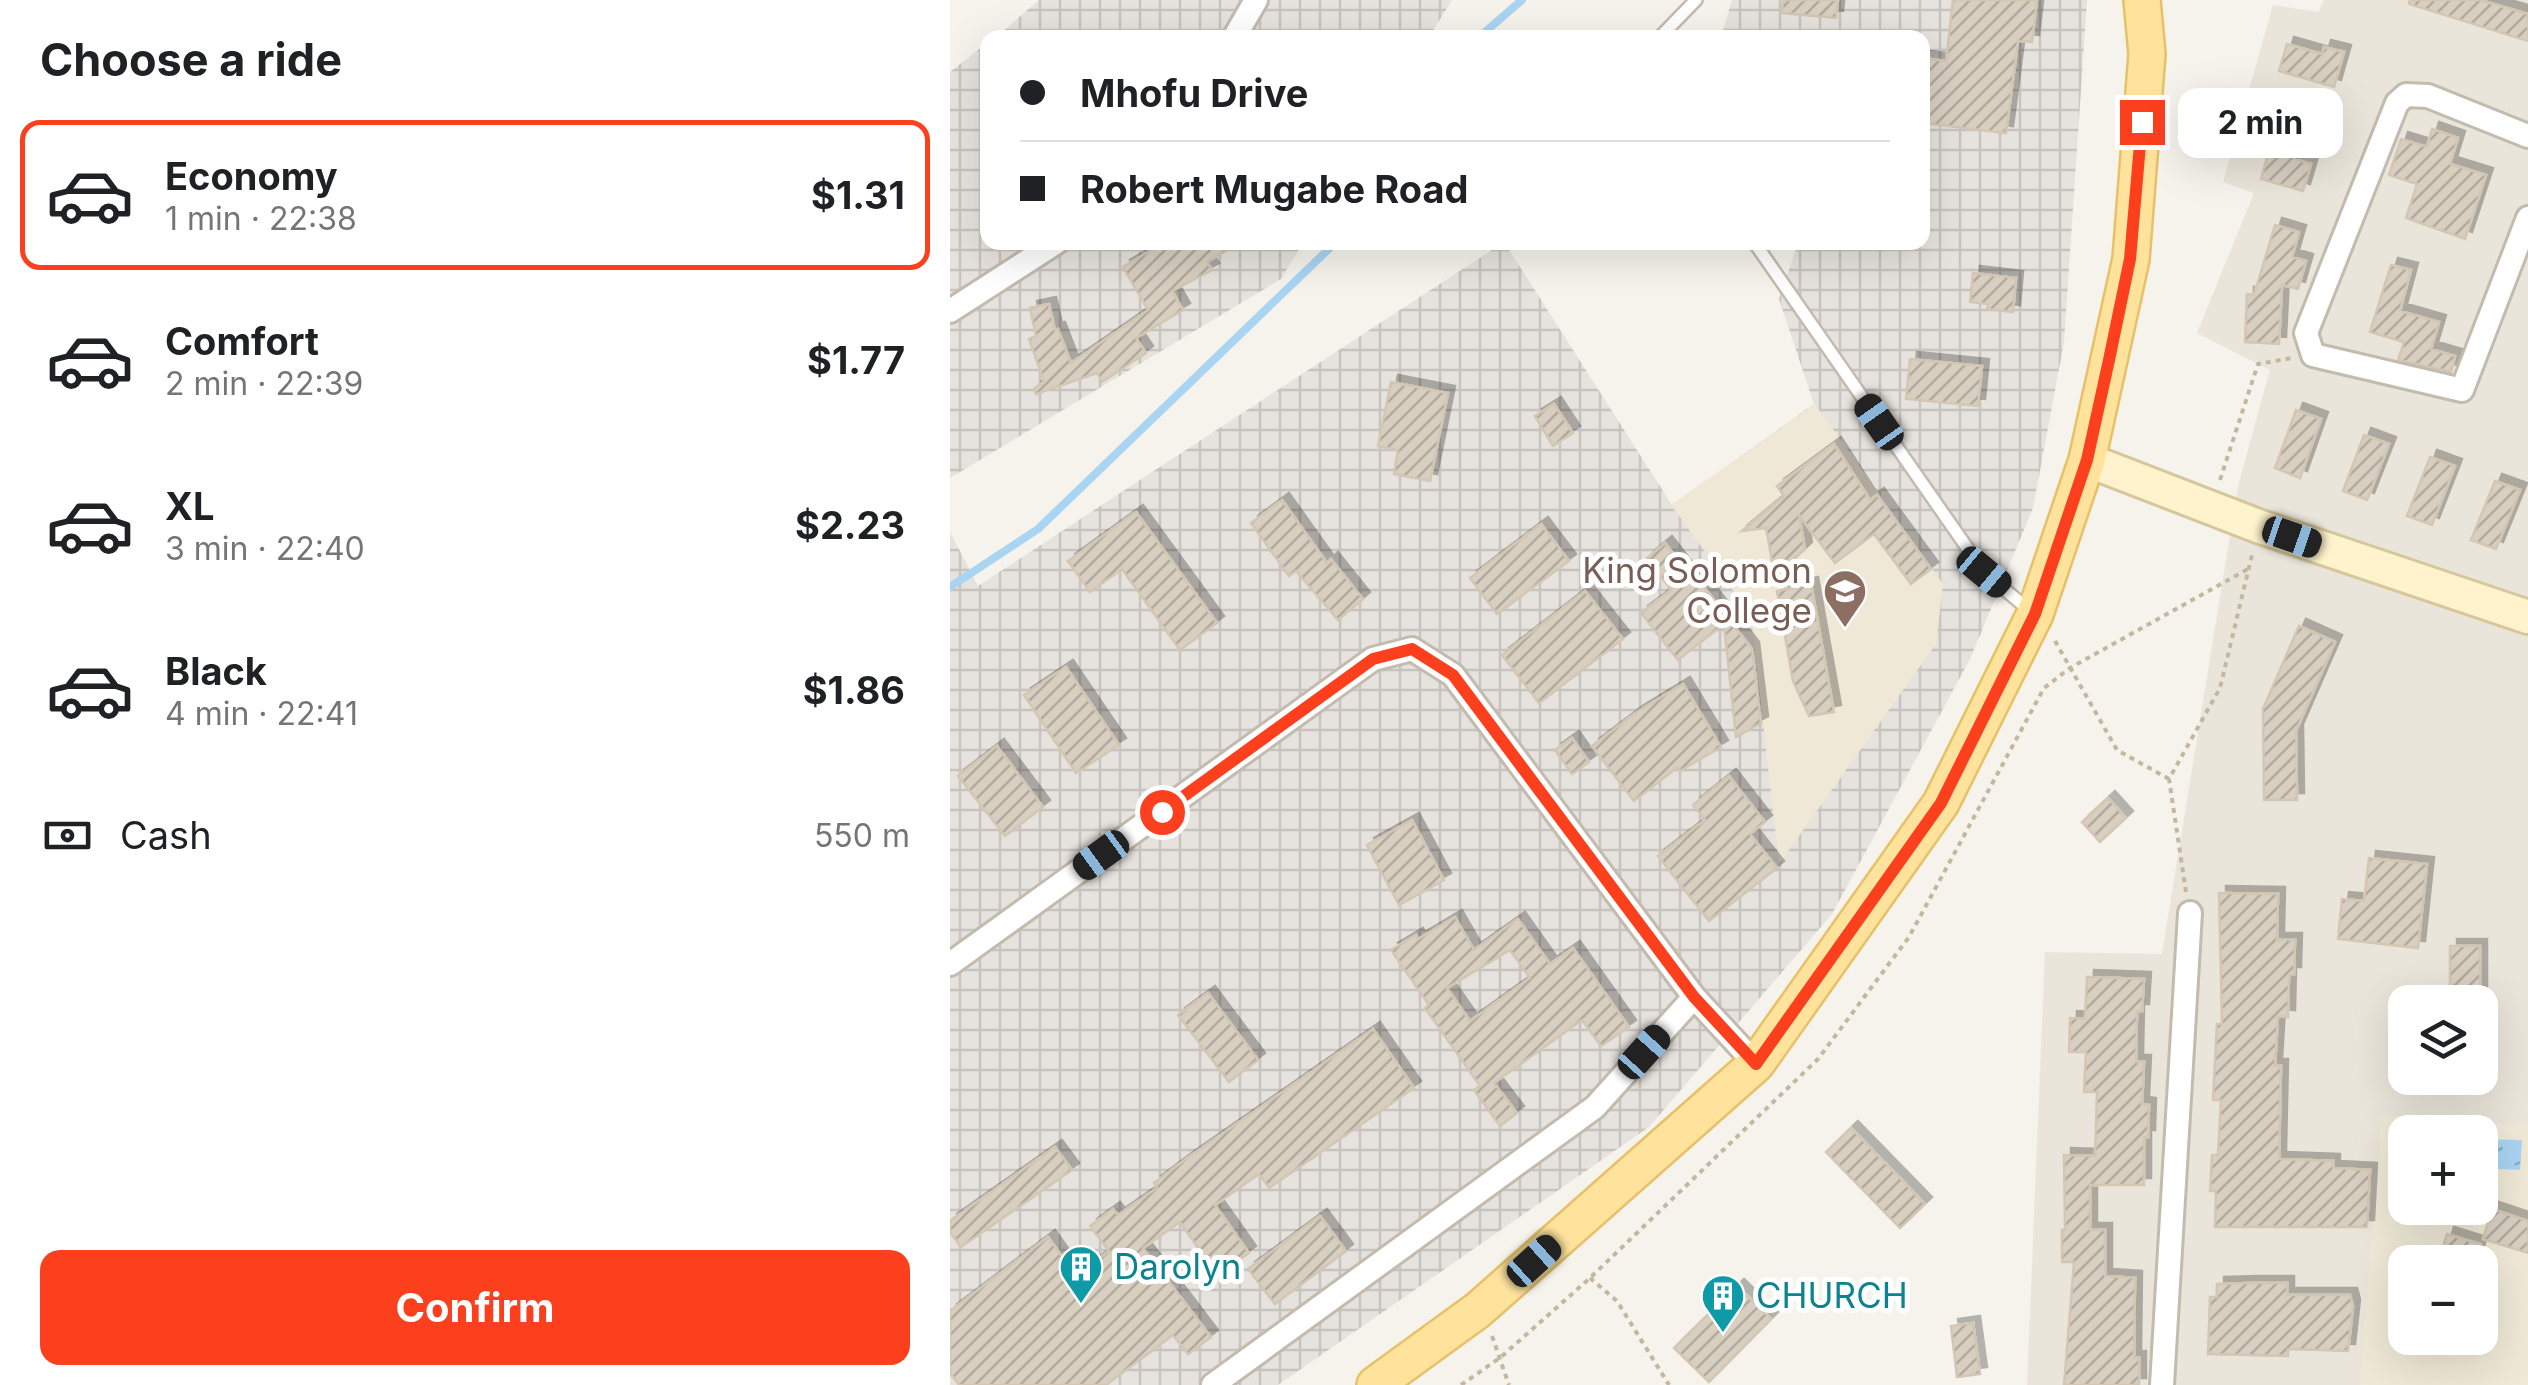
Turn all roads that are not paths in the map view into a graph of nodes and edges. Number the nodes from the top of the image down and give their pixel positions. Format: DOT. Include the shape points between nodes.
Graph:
graph roads {
  1 [pos="1256,0"];
  2 [pos="1696,0"];
  3 [pos="2142,0"];
  4 [pos="1239,30"];
  5 [pos="1668,30"];
  6 [pos="2528,136"];
  7 [pos="2528,218"];
  8 [pos="1044,250"];
  9 [pos="1760,250"];
  10 [pos="950,311"];
  11 [pos="2087,460"];
  12 [pos="2036,612"];
  13 [pos="2528,618"];
  14 [pos="2190,913"];
  15 [pos="950,964"];
  16 [pos="1694,997"];
  17 [pos="1756,1064"];
  18 [pos="1212,1385"];
  19 [pos="1375,1385"];
  20 [pos="2162,1385"];
  1 -- 4 [label="street"];
  2 -- 5 [label="lane"];
  3 -- 11 [label="main road" via="2147,54 2130,259"];
  6 -- 7 [label="street" via="2428,96 2406,95 2398,103 2306,333 2313,355 2462,390"];
  8 -- 10 [label="street"];
  9 -- 12 [label="lane" via="1984,572"];
  11 -- 12 [label="main road"];
  11 -- 13 [label="street"];
  12 -- 17 [label="main road" via="1941,803"];
  14 -- 20 [label="street"];
  15 -- 16 [label="street" via="1373,659 1412,649 1453,675"];
  16 -- 17 [label="street"];
  16 -- 18 [label="street" via="1595,1107"];
  17 -- 19 [label="main road" via="1478,1310"];
}
